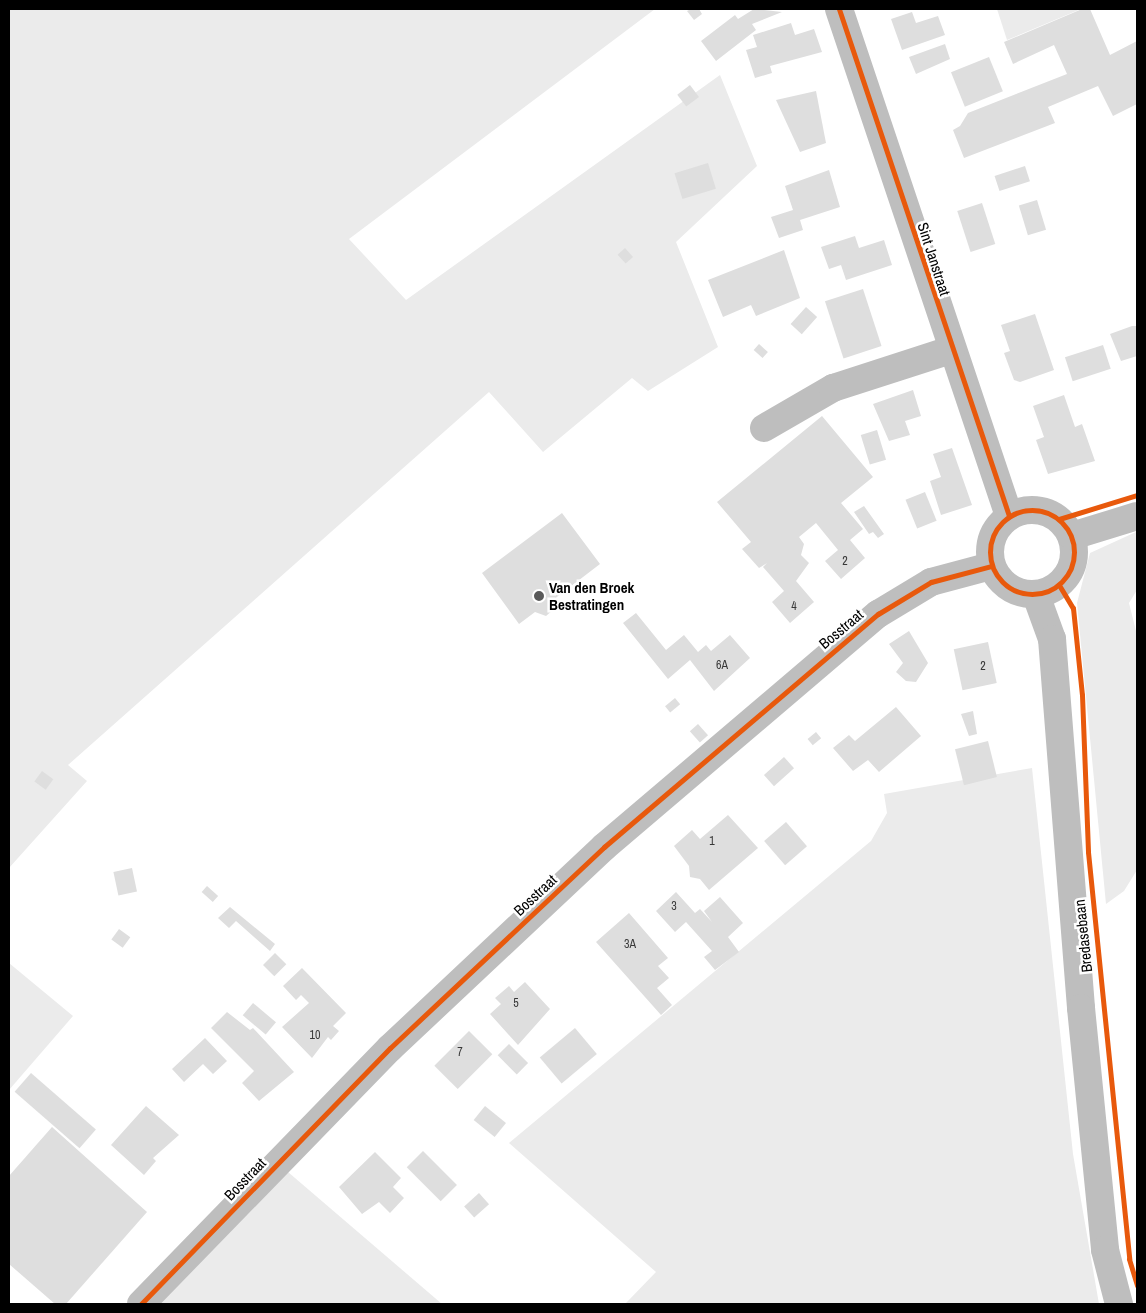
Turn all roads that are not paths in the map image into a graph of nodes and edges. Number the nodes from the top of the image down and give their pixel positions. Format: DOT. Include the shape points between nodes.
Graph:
graph roads {
  1 [pos="838,9"];
  2 [pos="951,350"];
  3 [pos="764,428"];
  4 [pos="1009,516"];
  5 [pos="1137,516"];
  6 [pos="1072,536"];
  7 [pos="991,566"];
  8 [pos="1036,595"];
  9 [pos="141,1304"];
  10 [pos="1118,1304"];
  1 -- 2 [label="street, Sint Janstraat"];
  2 -- 3 [label="street" via="833,388"];
  2 -- 4 [label="street, Sint Janstraat"];
  4 -- 6 [label="street" via="1026,510 1043,511 1059,518"];
  4 -- 7 [label="street" via="996,529 989,547"];
  5 -- 6 [label="street"];
  6 -- 8 [label="street" via="1075,554 1070,571 1059,585"];
  7 -- 8 [label="street" via="1001,582 1017,592"];
  7 -- 9 [label="street, Bosstraat" via="931,582 878,614 604,847 390,1048"];
  8 -- 10 [label="street, Bredasebaan" via="1052,639 1083,1028 1105,1250"];
}
